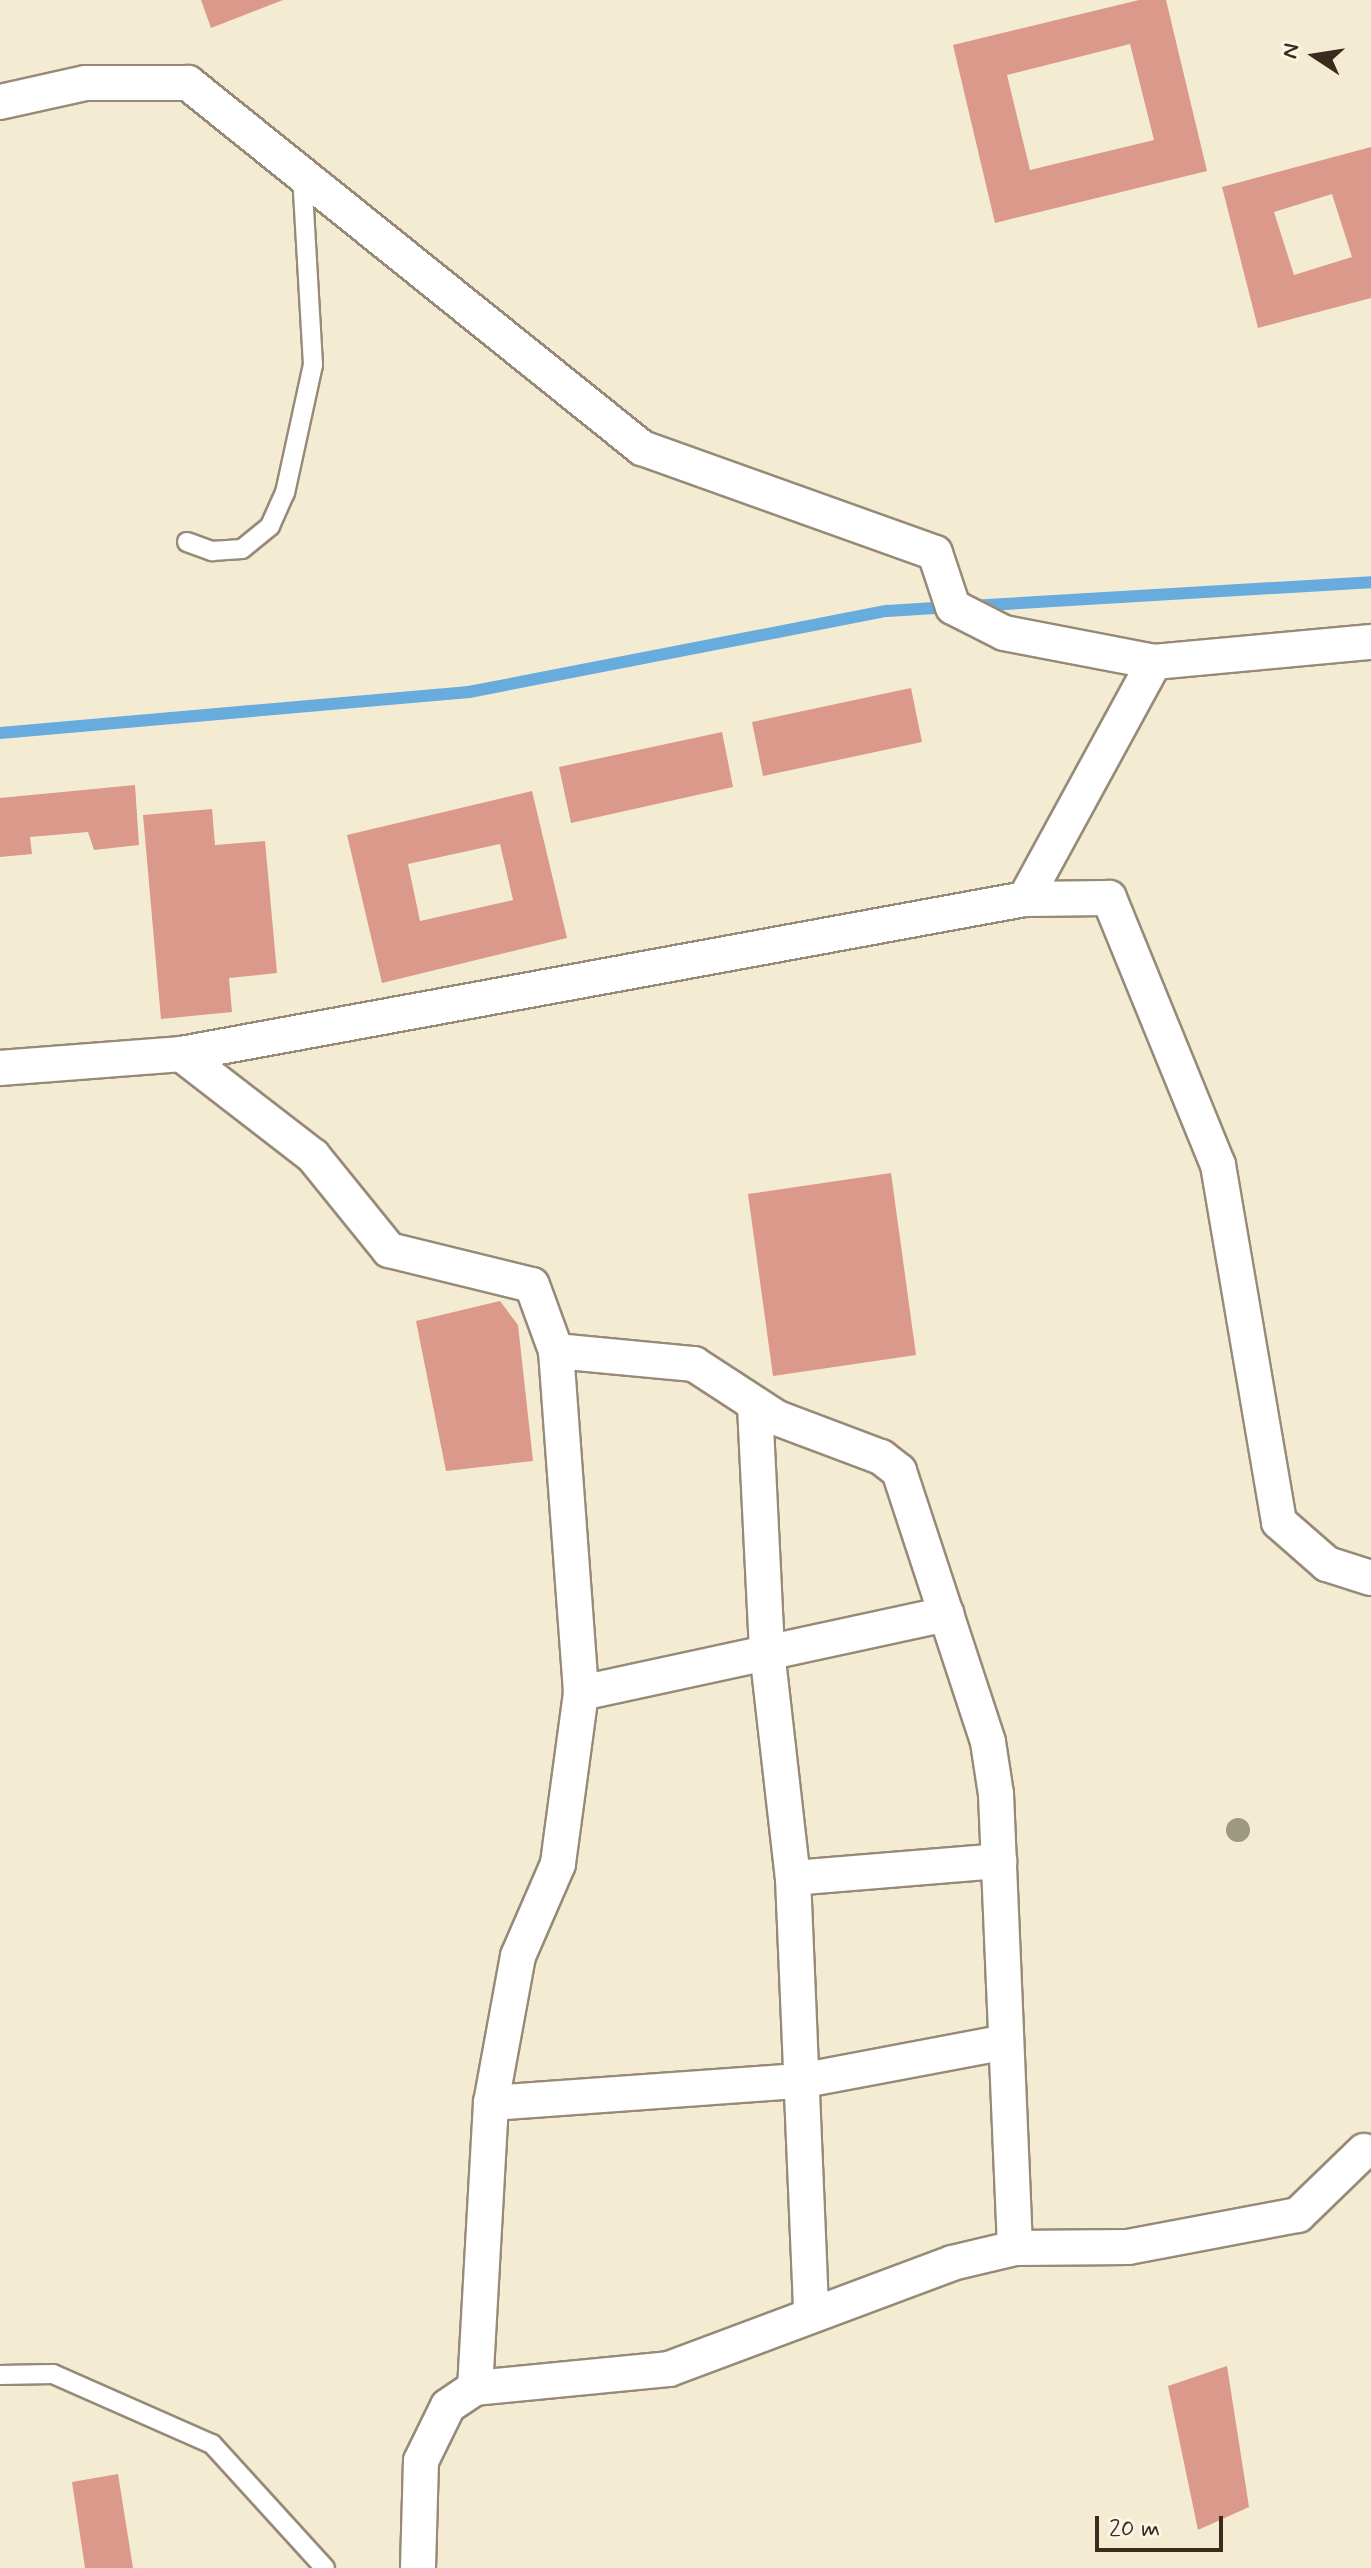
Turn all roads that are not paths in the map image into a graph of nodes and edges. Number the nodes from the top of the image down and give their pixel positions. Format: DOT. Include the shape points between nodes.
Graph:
graph roads {
  1 [pos="0,102"];
  2 [pos="302,175"];
  3 [pos="187,542"];
  4 [pos="1371,642"];
  5 [pos="1154,662"];
  6 [pos="1025,899"];
  7 [pos="181,1054"];
  8 [pos="0,1068"];
  9 [pos="556,1351"];
  10 [pos="755,1406"];
  11 [pos="1371,1578"];
  12 [pos="947,1614"];
  13 [pos="767,1651"];
  14 [pos="581,1693"];
  15 [pos="999,1861"];
  16 [pos="793,1878"];
  17 [pos="1001,2043"];
  18 [pos="800,2081"];
  19 [pos="491,2103"];
  20 [pos="1364,2151"];
  21 [pos="1015,2248"];
  22 [pos="811,2315"];
  23 [pos="0,2375"];
  24 [pos="475,2388"];
  25 [pos="325,2568"];
  26 [pos="418,2568"];
  1 -- 2 [label="street" via="86,83 188,83"];
  2 -- 3 [label="lane" via="313,365 285,493 270,526 242,549 212,551"];
  2 -- 5 [label="street" via="642,448 935,553 953,607 1004,633"];
  4 -- 5 [label="street"];
  5 -- 6 [label="street"];
  6 -- 7 [label="street"];
  6 -- 11 [label="street" via="1109,898 1218,1165 1279,1522 1327,1564"];
  7 -- 8 [label="street"];
  7 -- 9 [label="street" via="313,1156 389,1250 532,1285"];
  9 -- 10 [label="street" via="694,1364"];
  9 -- 14 [label="street"];
  10 -- 12 [label="street" via="899,1471"];
  10 -- 13 [label="street"];
  12 -- 13 [label="street"];
  12 -- 15 [label="street" via="988,1742"];
  13 -- 14 [label="street"];
  13 -- 16 [label="street"];
  14 -- 19 [label="street" via="558,1864 518,1956"];
  15 -- 16 [label="street"];
  15 -- 17 [label="street"];
  16 -- 18 [label="street"];
  17 -- 18 [label="street"];
  17 -- 21 [label="street"];
  18 -- 19 [label="street"];
  18 -- 22 [label="street"];
  19 -- 24 [label="street"];
  20 -- 21 [label="street" via="1298,2215 1128,2247"];
  21 -- 22 [label="street"];
  22 -- 24 [label="street" via="655,2372"];
  23 -- 25 [label="lane" via="53,2374 212,2444"];
  24 -- 26 [label="street" via="448,2406 421,2461"];
}
